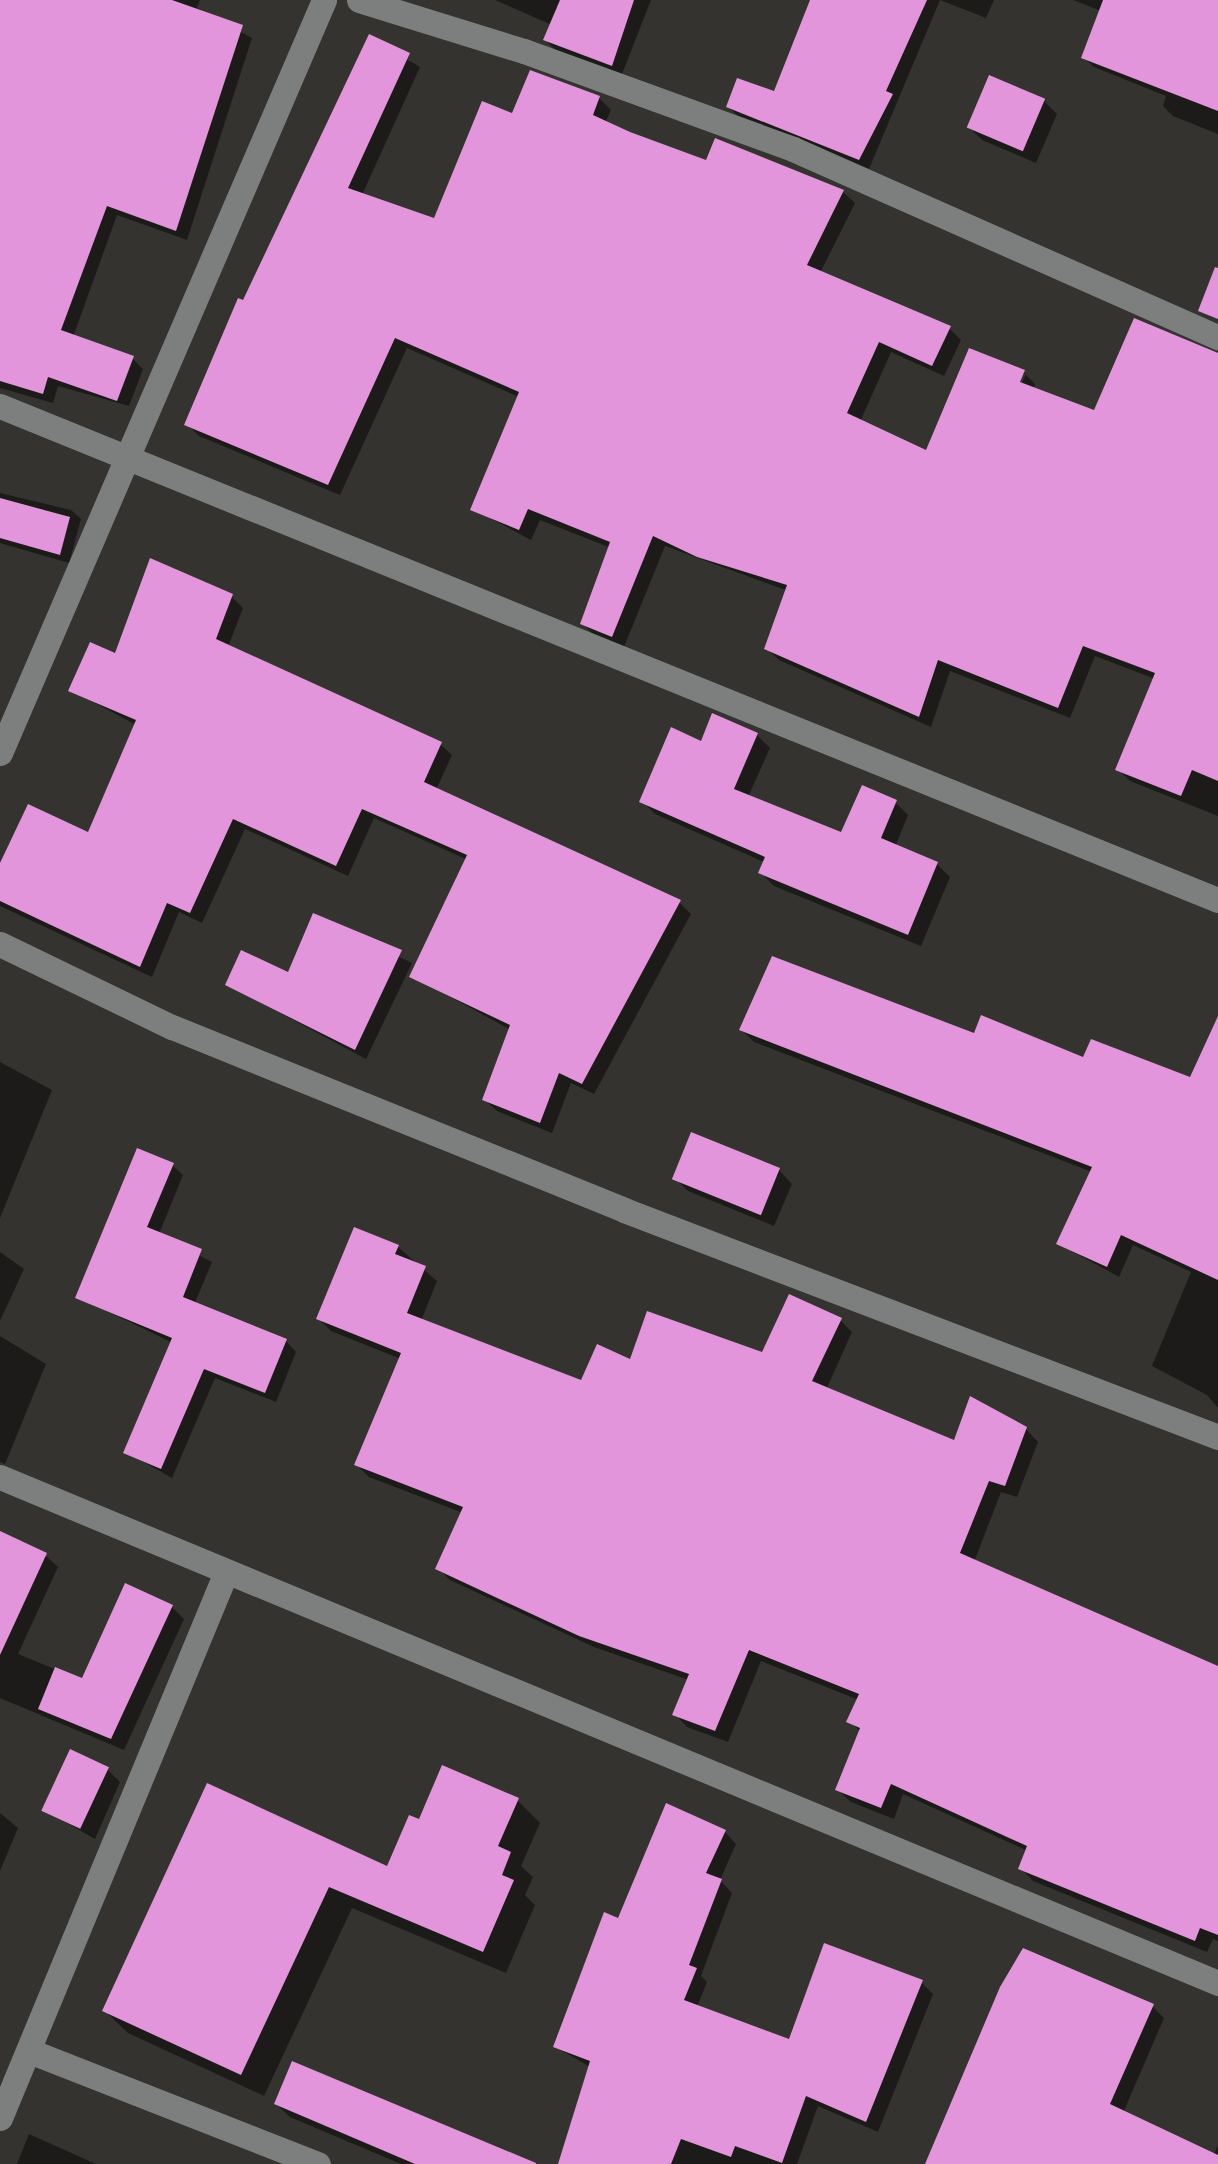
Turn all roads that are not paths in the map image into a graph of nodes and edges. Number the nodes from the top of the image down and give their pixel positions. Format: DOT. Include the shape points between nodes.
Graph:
graph roads {
  1 [pos="324,0"];
  2 [pos="359,0"];
  3 [pos="1218,337"];
  4 [pos="0,406"];
  5 [pos="129,458"];
  6 [pos="0,752"];
  7 [pos="1218,900"];
  8 [pos="0,944"];
  9 [pos="1218,1437"];
  10 [pos="0,1477"];
  11 [pos="226,1572"];
  12 [pos="1218,1982"];
  13 [pos="32,2052"];
  14 [pos="0,2118"];
  15 [pos="318,2164"];
  1 -- 5 [label="street"];
  2 -- 3 [label="street" via="792,149"];
  4 -- 5 [label="street"];
  5 -- 6 [label="street"];
  5 -- 7 [label="street"];
  8 -- 9 [label="street" via="172,1028"];
  10 -- 11 [label="street"];
  11 -- 12 [label="street"];
  11 -- 13 [label="street"];
  13 -- 14 [label="street"];
  13 -- 15 [label="street"];
}
